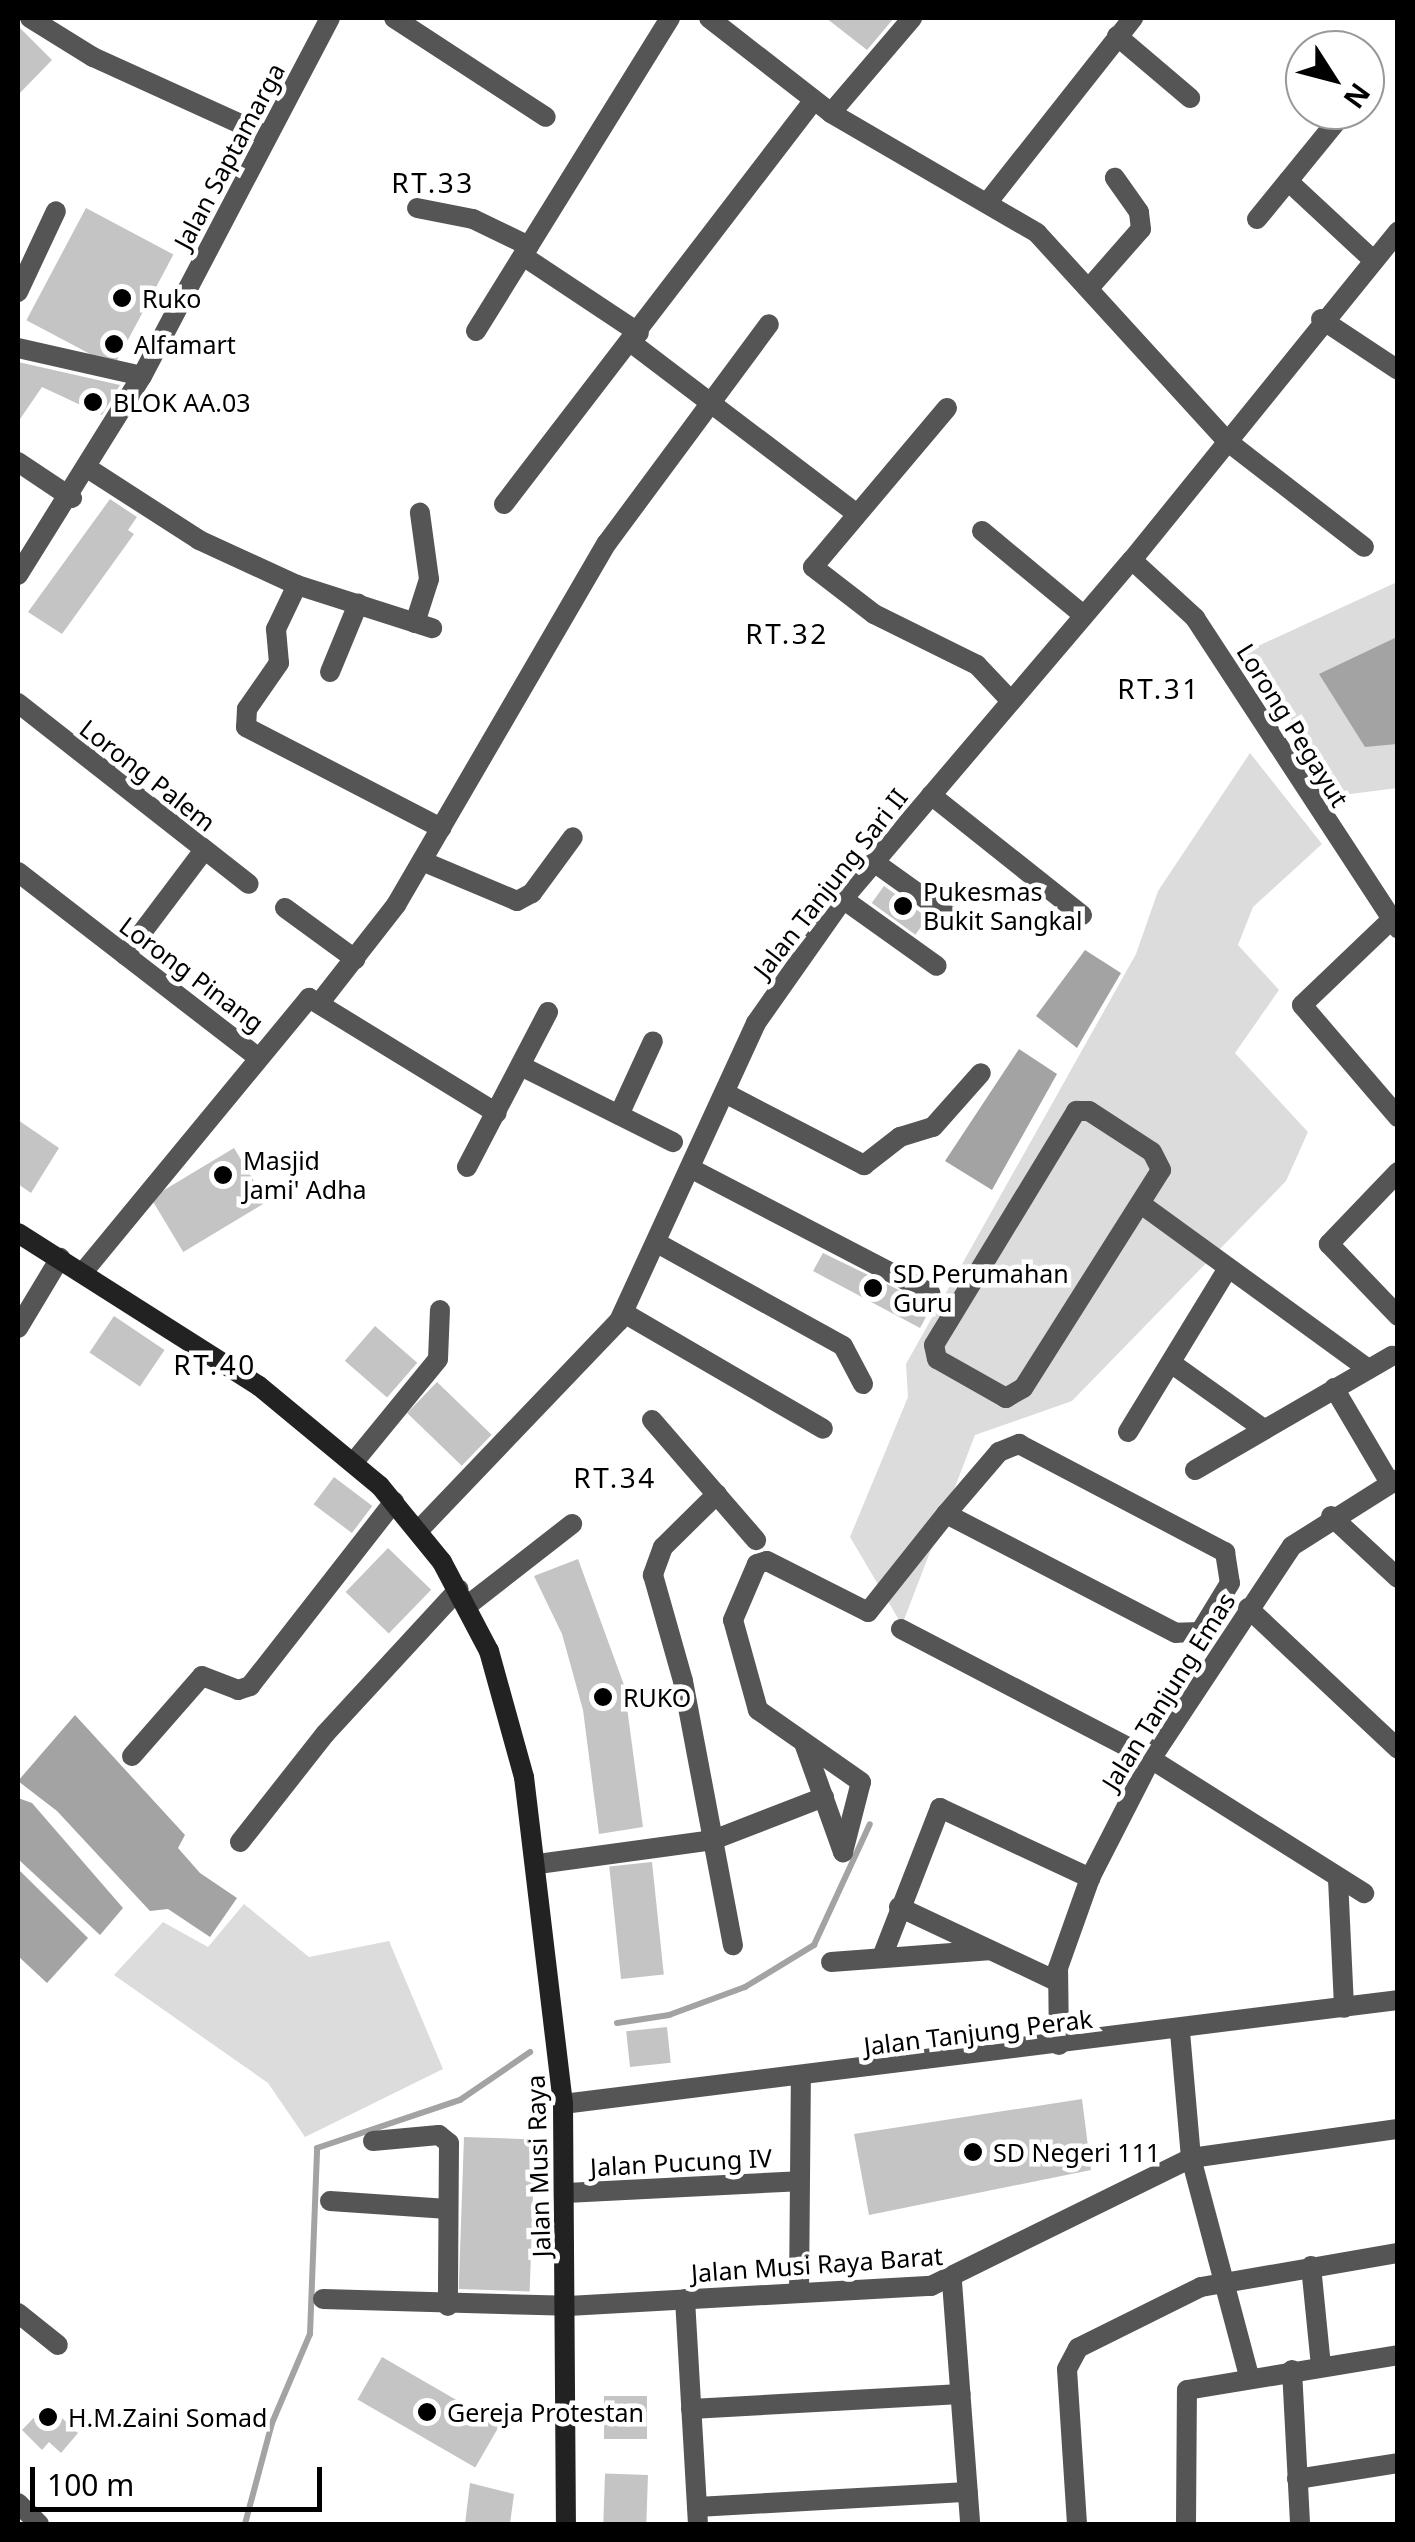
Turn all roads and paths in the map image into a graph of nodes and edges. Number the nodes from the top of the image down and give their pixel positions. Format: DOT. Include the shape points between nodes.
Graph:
graph roads {
  1 [pos="30,18"];
  2 [pos="330,18"];
  3 [pos="394,18"];
  4 [pos="670,18"];
  5 [pos="709,18"];
  6 [pos="912,18"];
  7 [pos="1134,18"];
  8 [pos="1118,36"];
  9 [pos="1190,98"];
  10 [pos="823,107"];
  11 [pos="546,117"];
  12 [pos="1329,130"];
  13 [pos="267,136"];
  14 [pos="1115,178"];
  15 [pos="1288,181"];
  16 [pos="987,203"];
  17 [pos="417,208"];
  18 [pos="56,212"];
  19 [pos="1256,219"];
  20 [pos="1395,236"];
  21 [pos="526,251"];
  22 [pos="1372,259"];
  23 [pos="1090,287"];
  24 [pos="18,292"];
  25 [pos="1321,320"];
  26 [pos="769,324"];
  27 [pos="476,331"];
  28 [pos="636,338"];
  29 [pos="18,348"];
  30 [pos="1398,370"];
  31 [pos="142,376"];
  32 [pos="711,403"];
  33 [pos="947,408"];
  34 [pos="1227,440"];
  35 [pos="18,462"];
  36 [pos="89,470"];
  37 [pos="72,498"];
  38 [pos="504,504"];
  39 [pos="420,514"];
  40 [pos="857,514"];
  41 [pos="982,531"];
  42 [pos="1364,547"];
  43 [pos="1132,560"];
  44 [pos="18,575"];
  45 [pos="298,584"];
  46 [pos="358,604"];
  47 [pos="1084,615"];
  48 [pos="330,672"];
  49 [pos="1010,700"];
  50 [pos="18,704"];
  51 [pos="930,795"];
  52 [pos="440,828"];
  53 [pos="572,837"];
  54 [pos="204,850"];
  55 [pos="422,861"];
  56 [pos="874,862"];
  57 [pos="18,872"];
  58 [pos="249,884"];
  59 [pos="843,898"];
  60 [pos="285,908"];
  61 [pos="1082,915"];
  62 [pos="955,920"];
  63 [pos="1394,924"];
  64 [pos="126,955"];
  65 [pos="355,959"];
  66 [pos="937,966"];
  67 [pos="320,1001"];
  68 [pos="548,1012"];
  69 [pos="654,1041"];
  70 [pos="259,1058"];
  71 [pos="521,1066"];
  72 [pos="980,1073"];
  73 [pos="725,1093"];
  74 [pos="498,1113"];
  75 [pos="619,1115"];
  76 [pos="1398,1117"];
  77 [pos="674,1142"];
  78 [pos="467,1167"];
  79 [pos="690,1168"];
  80 [pos="1398,1172"];
  81 [pos="1141,1204"];
  82 [pos="18,1233"];
  83 [pos="659,1244"];
  84 [pos="60,1258"];
  85 [pos="1228,1268"];
  86 [pos="84,1271"];
  87 [pos="930,1293"];
  88 [pos="440,1310"];
  89 [pos="624,1313"];
  90 [pos="1398,1316"];
  91 [pos="18,1328"];
  92 [pos="1392,1356"];
  93 [pos="1171,1363"];
  94 [pos="1368,1369"];
  95 [pos="863,1384"];
  96 [pos="1334,1388"];
  97 [pos="652,1420"];
  98 [pos="1264,1429"];
  99 [pos="823,1430"];
  100 [pos="1128,1432"];
  101 [pos="354,1463"];
  102 [pos="1195,1470"];
  103 [pos="1394,1481"];
  104 [pos="717,1494"];
  105 [pos="394,1502"];
  106 [pos="946,1514"];
  107 [pos="1331,1516"];
  108 [pos="572,1524"];
  109 [pos="418,1530"];
  110 [pos="756,1540"];
  111 [pos="1398,1578"];
  112 [pos="464,1597"];
  113 [pos="1248,1608"];
  114 [pos="900,1629"];
  115 [pos="805,1746"];
  116 [pos="1398,1750"];
  117 [pos="132,1756"];
  118 [pos="1151,1759"];
  119 [pos="824,1797"];
  120 [pos="713,1840"];
  121 [pos="240,1842"];
  122 [pos="538,1864"];
  123 [pos="1090,1878"];
  124 [pos="1338,1879"];
  125 [pos="1364,1892"];
  126 [pos="899,1907"];
  127 [pos="733,1946"];
  128 [pos="994,1950"];
  129 [pos="882,1957"];
  130 [pos="832,1962"];
  131 [pos="1056,1981"];
  132 [pos="1398,2000"];
  133 [pos="1344,2008"];
  134 [pos="1180,2032"];
  135 [pos="1059,2046"];
  136 [pos="801,2080"];
  137 [pos="564,2104"];
  138 [pos="1398,2129"];
  139 [pos="373,2141"];
  140 [pos="1191,2158"];
  141 [pos="799,2181"];
  142 [pos="566,2193"];
  143 [pos="330,2201"];
  144 [pos="448,2210"];
  145 [pos="1398,2253"];
  146 [pos="1310,2266"];
  147 [pos="952,2282"];
  148 [pos="1222,2282"];
  149 [pos="799,2293"];
  150 [pos="322,2299"];
  151 [pos="685,2299"];
  152 [pos="448,2306"];
  153 [pos="568,2306"];
  154 [pos="18,2313"];
  155 [pos="58,2345"];
  156 [pos="1398,2355"];
  157 [pos="1321,2366"];
  158 [pos="1292,2370"];
  159 [pos="1249,2376"];
  160 [pos="961,2394"];
  161 [pos="691,2409"];
  162 [pos="1398,2464"];
  163 [pos="1297,2479"];
  164 [pos="968,2492"];
  165 [pos="18,2502"];
  166 [pos="698,2516"];
  167 [pos="39,2524"];
  168 [pos="566,2524"];
  169 [pos="970,2524"];
  170 [pos="1077,2524"];
  171 [pos="1186,2524"];
  172 [pos="1300,2524"];
  1 -- 13 [label="street" via="94,57"];
  2 -- 13 [label="street, Jalan Saptamarga"];
  3 -- 11 [label="street"];
  4 -- 21 [label="street"];
  5 -- 10 [label="street"];
  6 -- 10 [label="street"];
  7 -- 8 [label="street"];
  8 -- 9 [label="street"];
  8 -- 16 [label="street"];
  10 -- 16 [label="street"];
  10 -- 28 [label="street"];
  12 -- 15 [label="street"];
  13 -- 31 [label="street, Jalan Saptamarga"];
  14 -- 23 [label="street" via="1140,212 1141,229"];
  15 -- 19 [label="street"];
  15 -- 22 [label="street"];
  16 -- 23 [label="street" via="1036,234"];
  17 -- 21 [label="street" via="474,219"];
  18 -- 24 [label="street"];
  20 -- 22 [label="street, Jalan Tanjung Sari II"];
  21 -- 27 [label="street"];
  21 -- 28 [label="street"];
  22 -- 25 [label="street, Jalan Tanjung Sari II"];
  23 -- 34 [label="street"];
  25 -- 30 [label="street"];
  25 -- 34 [label="street, Jalan Tanjung Sari II"];
  26 -- 32 [label="street"];
  28 -- 32 [label="street"];
  28 -- 38 [label="street"];
  29 -- 31 [label="street"];
  31 -- 36 [label="street, Jalan Saptamarga"];
  32 -- 40 [label="street"];
  32 -- 52 [label="street" via="607,542"];
  33 -- 40 [label="street"];
  34 -- 42 [label="street"];
  34 -- 43 [label="street, Jalan Tanjung Sari II"];
  35 -- 37 [label="street"];
  36 -- 37 [label="street, Jalan Saptamarga"];
  36 -- 45 [label="street" via="199,540"];
  37 -- 44 [label="street, Jalan Saptamarga"];
  39 -- 46 [label="street" via="428,579 423,626"];
  40 -- 49 [label="street" via="813,566 874,614 977,665"];
  41 -- 47 [label="street"];
  43 -- 47 [label="street, Jalan Tanjung Sari II"];
  43 -- 63 [label="street, Lorong Pegayut" via="1196,618 1270,742"];
  45 -- 46 [label="street"];
  45 -- 52 [label="street" via="276,629 278,664 247,709 246,728"];
  46 -- 48 [label="street"];
  47 -- 49 [label="street, Jalan Tanjung Sari II"];
  49 -- 51 [label="street, Jalan Tanjung Sari II"];
  50 -- 54 [label="street, Lorong Palem"];
  51 -- 56 [label="street, Jalan Tanjung Sari II"];
  51 -- 61 [label="street"];
  52 -- 55 [label="street"];
  53 -- 55 [label="street" via="532,892 516,901"];
  54 -- 58 [label="street, Lorong Palem"];
  54 -- 64 [label="street"];
  55 -- 65 [label="street"];
  56 -- 59 [label="street, Jalan Tanjung Sari II"];
  56 -- 62 [label="street"];
  57 -- 64 [label="street, Lorong Pinang"];
  59 -- 66 [label="street"];
  59 -- 73 [label="street, Jalan Tanjung Sari II" via="763,1012"];
  60 -- 65 [label="street"];
  63 -- 76 [label="street" via="1302,1006"];
  64 -- 70 [label="street, Lorong Pinang"];
  65 -- 67 [label="street"];
  67 -- 70 [label="street" via="304,1000"];
  67 -- 74 [label="street"];
  68 -- 71 [label="street"];
  69 -- 75 [label="street"];
  70 -- 86 [label="street, Lorong Pinang"];
  71 -- 74 [label="street"];
  71 -- 75 [label="street"];
  72 -- 73 [label="street" via="933,1127 900,1138 864,1165"];
  73 -- 79 [label="street, Jalan Tanjung Sari II"];
  74 -- 78 [label="street"];
  75 -- 77 [label="street"];
  79 -- 83 [label="street, Jalan Tanjung Sari II"];
  79 -- 87 [label="street"];
  80 -- 90 [label="street" via="1329,1244"];
  81 -- 81 [label="street" via="1016,1395 1000,1396 935,1357 934,1345 1076,1111 1089,1111 1160,1160"];
  81 -- 85 [label="street"];
  82 -- 84 [label="street, Jalan Musi Raya"];
  83 -- 89 [label="street, Jalan Tanjung Sari II"];
  83 -- 95 [label="street" via="843,1346"];
  84 -- 86 [label="street, Jalan Musi Raya"];
  84 -- 91 [label="street"];
  85 -- 93 [label="street"];
  85 -- 94 [label="street"];
  86 -- 101 [label="street, Jalan Musi Raya" via="259,1386"];
  88 -- 101 [label="street" via="438,1359"];
  89 -- 99 [label="street"];
  89 -- 109 [label="street, Jalan Tanjung Sari II"];
  92 -- 94 [label="street"];
  93 -- 98 [label="street"];
  93 -- 100 [label="street"];
  94 -- 96 [label="street"];
  96 -- 98 [label="street"];
  96 -- 103 [label="street"];
  97 -- 104 [label="street"];
  98 -- 102 [label="street"];
  101 -- 105 [label="street, Jalan Musi Raya"];
  103 -- 107 [label="street, Jalan Tanjung Emas"];
  104 -- 110 [label="street"];
  104 -- 120 [label="street" via="653,1563"];
  105 -- 109 [label="street, Jalan Musi Raya"];
  105 -- 117 [label="street" via="250,1686 238,1690 202,1676"];
  106 -- 106 [label="street" via="1176,1633 1200,1632 1230,1583 1225,1552 1025,1444 999,1452"];
  106 -- 115 [label="street" via="866,1612 768,1561 754,1569 733,1620 747,1673 765,1721"];
  107 -- 111 [label="street"];
  107 -- 113 [label="street, Jalan Tanjung Emas" via="1292,1546"];
  108 -- 112 [label="street"];
  109 -- 112 [label="street, Jalan Musi Raya"];
  112 -- 121 [label="street" via="325,1734"];
  112 -- 122 [label="street, Jalan Musi Raya" via="513,1725"];
  113 -- 116 [label="street"];
  113 -- 118 [label="street, Jalan Tanjung Emas"];
  114 -- 118 [label="street"];
  115 -- 119 [label="street"];
  115 -- 119 [label="street" via="861,1782 843,1852"];
  118 -- 123 [label="street, Jalan Tanjung Emas"];
  118 -- 124 [label="street"];
  119 -- 120 [label="street"];
  120 -- 122 [label="street"];
  120 -- 127 [label="street"];
  122 -- 137 [label="street, Jalan Musi Raya"];
  123 -- 126 [label="street" via="944,1807"];
  123 -- 131 [label="street, Jalan Tanjung Emas"];
  124 -- 125 [label="street"];
  124 -- 133 [label="street"];
  126 -- 128 [label="street"];
  126 -- 129 [label="street"];
  128 -- 129 [label="street"];
  128 -- 131 [label="street"];
  129 -- 130 [label="street"];
  131 -- 135 [label="street, Jalan Tanjung Emas"];
  132 -- 133 [label="street, Jalan Tanjung Perak"];
  133 -- 134 [label="street, Jalan Tanjung Perak"];
  134 -- 135 [label="street, Jalan Tanjung Perak"];
  134 -- 140 [label="street"];
  135 -- 136 [label="street, Jalan Tanjung Perak"];
  136 -- 137 [label="street, Jalan Tanjung Perak"];
  136 -- 141 [label="street"];
  137 -- 142 [label="street, Jalan Musi Raya"];
  138 -- 140 [label="street, Jalan Musi Raya Barat"];
  139 -- 144 [label="street" via="446,2138"];
  140 -- 147 [label="street, Jalan Musi Raya Barat"];
  140 -- 148 [label="street"];
  141 -- 142 [label="street, Jalan Pucung IV"];
  141 -- 149 [label="street"];
  142 -- 153 [label="street, Jalan Musi Raya"];
  143 -- 144 [label="street"];
  144 -- 152 [label="street"];
  145 -- 146 [label="street"];
  146 -- 148 [label="street"];
  146 -- 157 [label="street"];
  147 -- 149 [label="street, Jalan Musi Raya Barat"];
  147 -- 160 [label="street"];
  148 -- 159 [label="street"];
  148 -- 170 [label="street" via="1158,2304 1072,2354"];
  149 -- 151 [label="street, Jalan Musi Raya Barat"];
  150 -- 152 [label="street, Jalan Musi Raya Barat"];
  151 -- 153 [label="street, Jalan Musi Raya Barat"];
  151 -- 161 [label="street"];
  152 -- 153 [label="street, Jalan Musi Raya Barat"];
  153 -- 168 [label="street, Jalan Musi Raya"];
  154 -- 155 [label="street"];
  156 -- 157 [label="street"];
  157 -- 158 [label="street"];
  158 -- 159 [label="street"];
  158 -- 163 [label="street"];
  159 -- 171 [label="street" via="1197,2385 1186,2394"];
  160 -- 161 [label="street"];
  160 -- 164 [label="street"];
  161 -- 166 [label="street"];
  162 -- 163 [label="street"];
  163 -- 172 [label="street"];
  164 -- 166 [label="street"];
  164 -- 169 [label="street"];
  165 -- 167 [label="street"];
}
